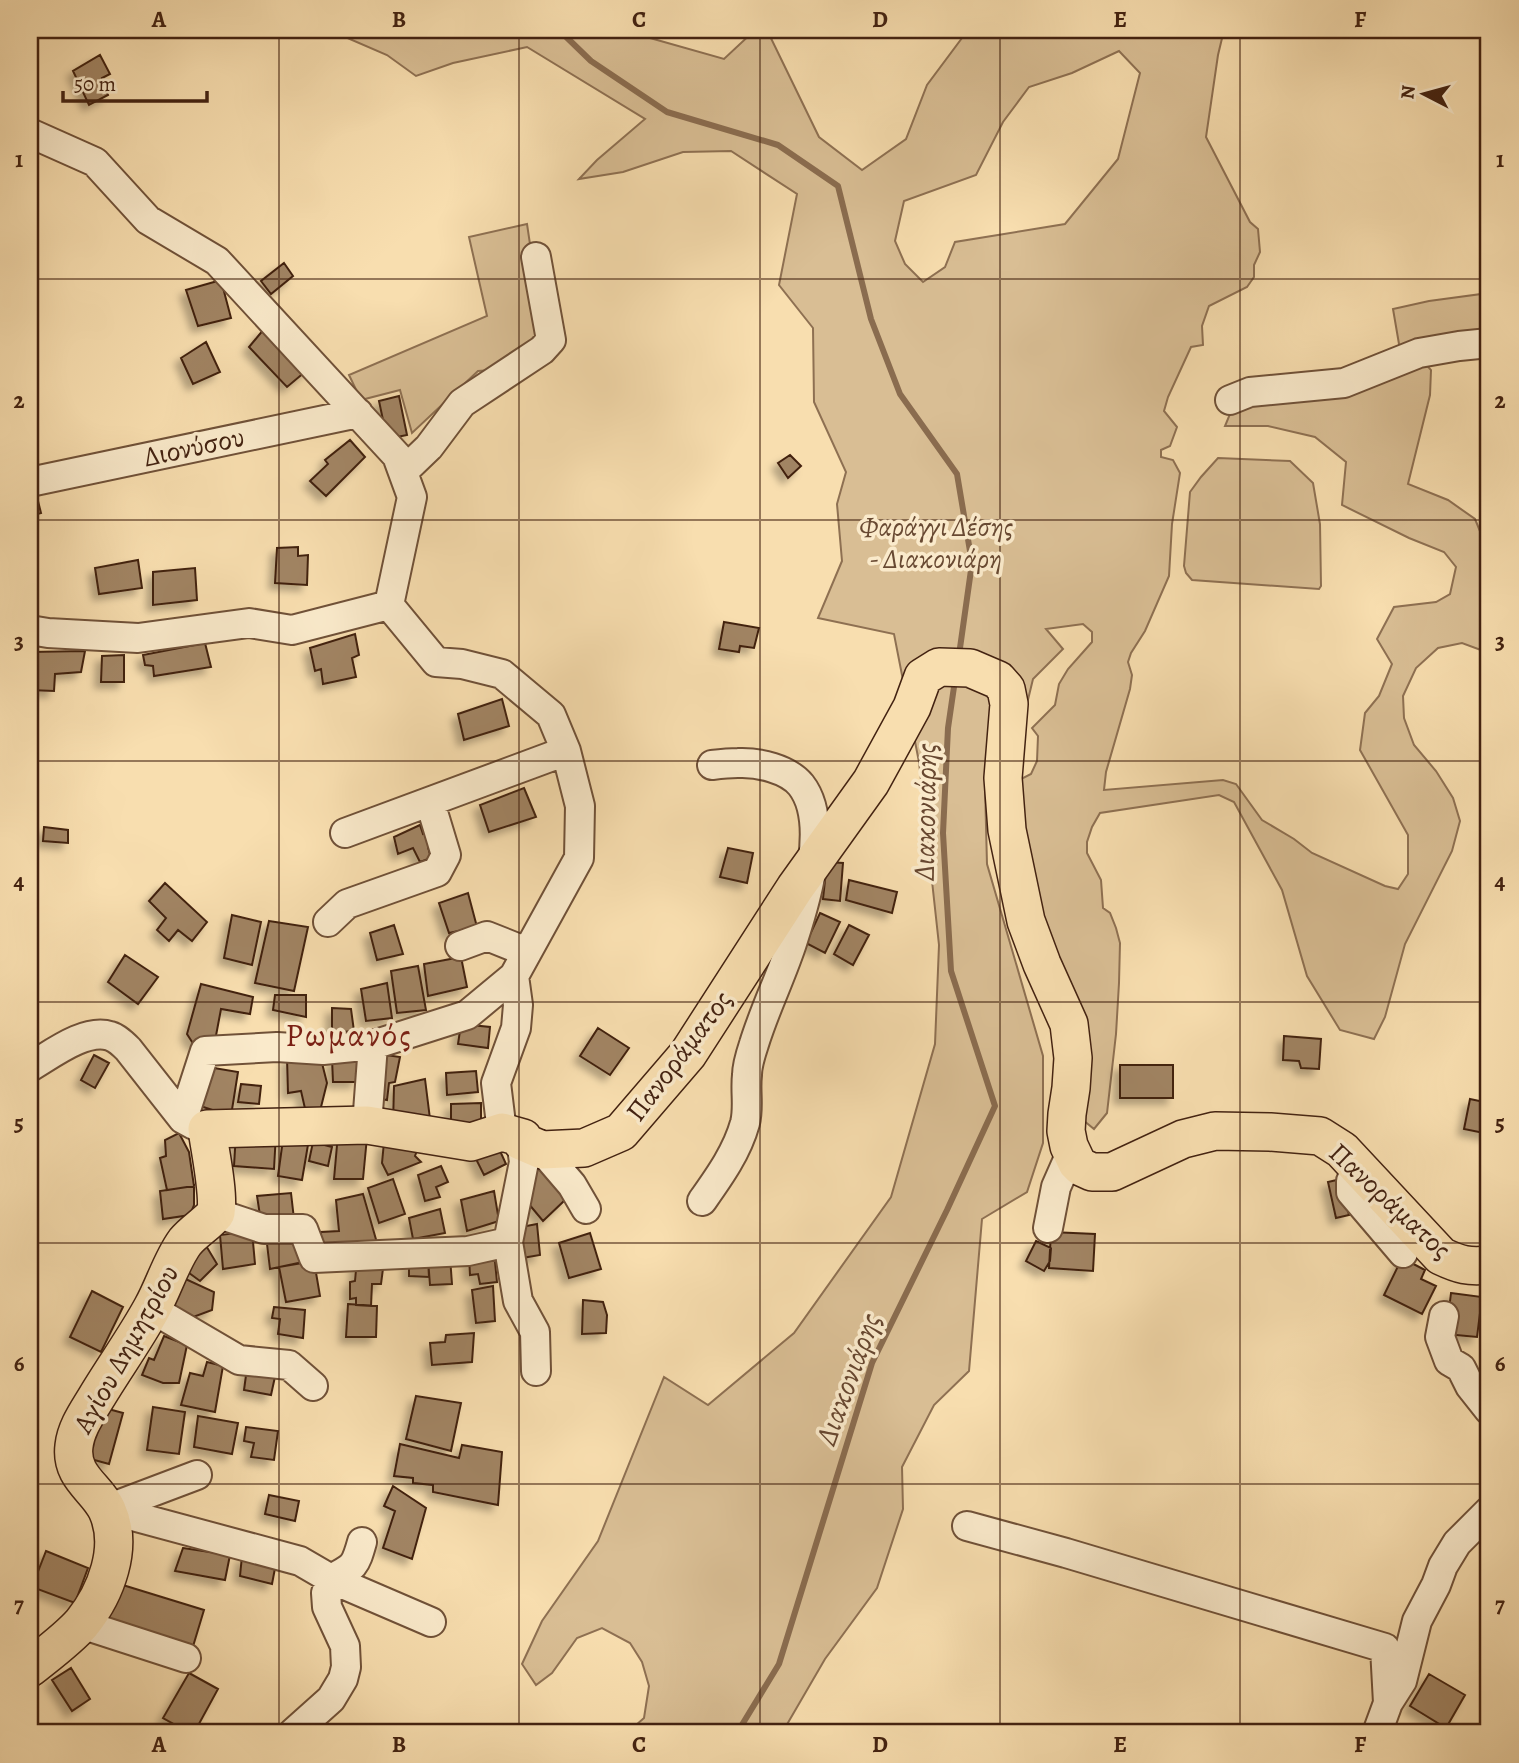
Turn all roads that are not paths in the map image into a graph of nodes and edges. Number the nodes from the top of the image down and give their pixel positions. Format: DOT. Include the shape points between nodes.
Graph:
graph roads {
  1 [pos="30,133"];
  2 [pos="536,257"];
  3 [pos="1489,343"];
  4 [pos="1230,400"];
  5 [pos="358,413"];
  6 [pos="403,472"];
  7 [pos="30,482"];
  8 [pos="389,605"];
  9 [pos="30,630"];
  10 [pos="566,751"];
  11 [pos="712,765"];
  12 [pos="430,802"];
  13 [pos="345,833"];
  14 [pos="811,865"];
  15 [pos="328,922"];
  16 [pos="460,946"];
  17 [pos="521,964"];
  18 [pos="373,1045"];
  19 [pos="30,1067"];
  20 [pos="195,1124"];
  21 [pos="367,1125"];
  22 [pos="522,1141"];
  23 [pos="1072,1153"];
  24 [pos="1359,1167"];
  25 [pos="702,1201"];
  26 [pos="586,1209"];
  27 [pos="216,1213"];
  28 [pos="1048,1228"];
  29 [pos="509,1242"];
  30 [pos="1403,1254"];
  31 [pos="1489,1265"];
  32 [pos="152,1309"];
  33 [pos="1444,1316"];
  34 [pos="536,1371"];
  35 [pos="313,1386"];
  36 [pos="1489,1410"];
  37 [pos="197,1475"];
  38 [pos="107,1509"];
  39 [pos="1489,1511"];
  40 [pos="967,1526"];
  41 [pos="362,1542"];
  42 [pos="331,1579"];
  43 [pos="431,1622"];
  44 [pos="81,1624"];
  45 [pos="186,1658"];
  46 [pos="30,1668"];
  47 [pos="1388,1703"];
  48 [pos="293,1733"];
  49 [pos="1377,1733"];
  1 -- 5 [label="street" via="95,162 148,220 217,261"];
  2 -- 6 [label="street" via="551,340 462,403 429,447"];
  3 -- 4 [label="street" via="1419,353 1343,383 1250,392"];
  5 -- 6 [label="street" via="397,456"];
  5 -- 7 [label="street, Διονύσου"];
  6 -- 8 [label="street" via="412,497"];
  8 -- 9 [label="street" via="292,630 248,624 138,638"];
  8 -- 10 [label="street" via="436,662 502,674 551,715"];
  10 -- 12 [label="street"];
  10 -- 17 [label="street" via="580,806 579,858"];
  11 -- 14 [label="street" via="759,765 801,785 813,811"];
  12 -- 13 [label="street"];
  12 -- 15 [label="street" via="446,855 438,872 348,904"];
  14 -- 22 [label="main road, Πανοράματος" via="688,1054 621,1132 584,1148"];
  14 -- 23 [label="main road, Πανοράματος" via="871,782 923,677 939,667 960,667 998,680 1009,704 1003,778 1007,830 1026,921 1071,1034 1066,1124"];
  14 -- 25 [label="street" via="793,941 754,1044 747,1074 745,1123 729,1163"];
  16 -- 17 [label="street" via="487,936"];
  17 -- 18 [label="street" via="467,1015"];
  17 -- 22 [label="street" via="516,1028 496,1083"];
  18 -- 20 [label="street" via="205,1051"];
  18 -- 21 [label="street"];
  19 -- 20 [label="street" via="79,1038 110,1036 128,1049"];
  20 -- 21 [label="main road, Πανοράματος"];
  20 -- 27 [label="main road" via="215,1186"];
  21 -- 22 [label="main road, Πανοράματος" via="471,1142"];
  22 -- 26 [label="street" via="572,1185"];
  22 -- 29 [label="street" via="524,1161"];
  23 -- 24 [label="main road, Πανοράματος" via="1085,1169 1107,1172 1197,1135 1270,1132 1320,1136"];
  23 -- 28 [label="street" via="1056,1187"];
  24 -- 30 [label="street" via="1351,1192"];
  24 -- 31 [label="main road, Πανοράματος" via="1441,1256 1458,1265"];
  27 -- 29 [label="street" via="264,1229 303,1229 314,1258 468,1251"];
  27 -- 32 [label="main road, Αγίου Δημητρίου" via="181,1248"];
  29 -- 34 [label="street" via="518,1301 535,1332"];
  32 -- 35 [label="street" via="239,1360 289,1365"];
  32 -- 38 [label="main road, Αγίου Δημητρίου" via="76,1434 73,1449 79,1471"];
  33 -- 36 [label="street" via="1440,1338 1449,1361 1461,1368"];
  37 -- 38 [label="street"];
  38 -- 42 [label="street" via="300,1561"];
  38 -- 44 [label="main road, Αγίου Δημητρίου" via="114,1534 109,1572"];
  39 -- 47 [label="street" via="1443,1566 1417,1621 1402,1681"];
  40 -- 47 [label="street" via="1385,1648"];
  41 -- 42 [label="street" via="351,1568"];
  42 -- 43 [label="street"];
  42 -- 48 [label="street" via="327,1607 345,1646 343,1679 331,1699"];
  44 -- 45 [label="street"];
  44 -- 46 [label="main road, Αγίου Δημητρίου"];
  47 -- 49 [label="street"];
}
